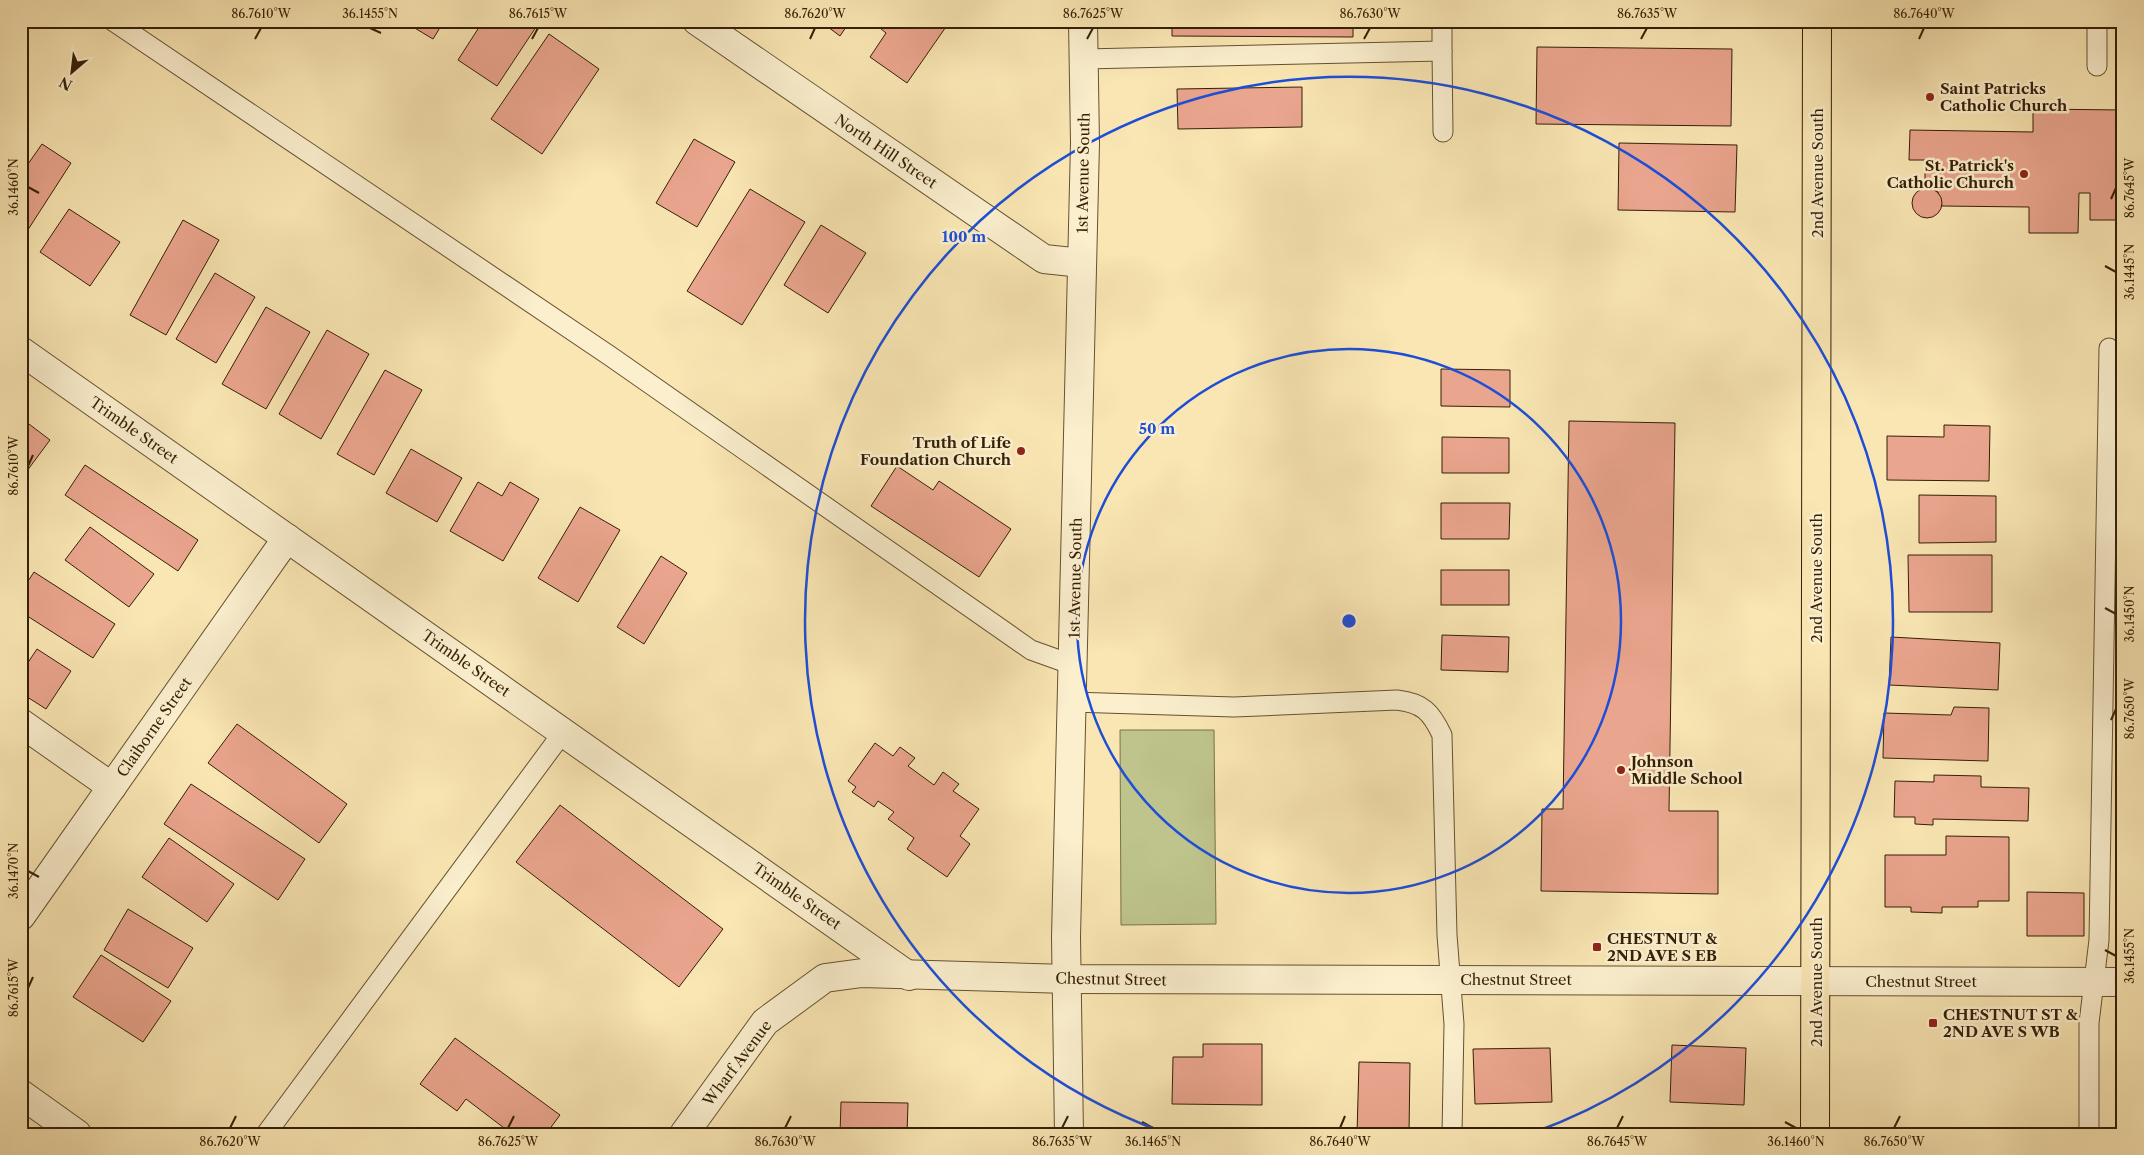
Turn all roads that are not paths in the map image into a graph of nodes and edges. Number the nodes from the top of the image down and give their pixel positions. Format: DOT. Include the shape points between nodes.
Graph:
graph roads {
  1 [pos="114,21"];
  2 [pos="697,21"];
  3 [pos="1084,21"];
  4 [pos="1442,21"];
  5 [pos="1817,21"];
  6 [pos="2097,21"];
  7 [pos="1442,51"];
  8 [pos="1084,59"];
  9 [pos="2097,66"];
  10 [pos="1443,132"];
  11 [pos="1082,263"];
  12 [pos="2109,348"];
  13 [pos="21,351"];
  14 [pos="287,538"];
  15 [pos="1074,665"];
  16 [pos="1071,702"];
  17 [pos="21,723"];
  18 [pos="564,732"];
  19 [pos="112,787"];
  20 [pos="21,916"];
  21 [pos="909,976"];
  22 [pos="1450,979"];
  23 [pos="1068,980"];
  24 [pos="1816,981"];
  25 [pos="2093,982"];
  26 [pos="2123,982"];
  27 [pos="21,1094"];
  28 [pos="77,1134"];
  29 [pos="266,1134"];
  30 [pos="684,1134"];
  31 [pos="1069,1134"];
  32 [pos="1452,1134"];
  33 [pos="1815,1134"];
  34 [pos="2089,1134"];
  1 -- 15 [label="lane" via="610,356 1031,650"];
  2 -- 11 [label="street, North Hill Street" via="1044,258"];
  3 -- 8 [label="street, 1st Avenue South"];
  4 -- 7 [label="lane"];
  5 -- 24 [label="main road, 2nd Avenue South"];
  6 -- 9 [label="lane"];
  7 -- 8 [label="lane"];
  7 -- 10 [label="lane"];
  8 -- 11 [label="street, 1st Avenue South"];
  11 -- 15 [label="street, 1st Avenue South"];
  12 -- 25 [label="lane" via="2099,940"];
  13 -- 14 [label="street, Trimble Street"];
  14 -- 18 [label="street, Trimble Street"];
  14 -- 19 [label="street, Claiborne Street"];
  15 -- 16 [label="street, 1st Avenue South"];
  16 -- 22 [label="lane" via="1234,707 1397,700 1424,708 1442,735"];
  16 -- 23 [label="street, 1st Avenue South"];
  17 -- 19 [label="street"];
  18 -- 21 [label="street, Trimble Street"];
  18 -- 29 [label="lane"];
  19 -- 20 [label="street, Claiborne Street"];
  21 -- 23 [label="street, Chestnut Street"];
  21 -- 30 [label="street, Wharf Avenue" via="862,972 825,978 765,1022"];
  22 -- 23 [label="street, Chestnut Street"];
  22 -- 24 [label="street, Chestnut Street"];
  22 -- 32 [label="lane" via="1454,1024"];
  23 -- 31 [label="street, 1st Avenue South"];
  24 -- 25 [label="street, Chestnut Street"];
  24 -- 33 [label="main road, 2nd Avenue South"];
  25 -- 26 [label="street, Chestnut Street"];
  25 -- 34 [label="lane" via="2089,1023"];
  27 -- 28 [label="street"];
}
